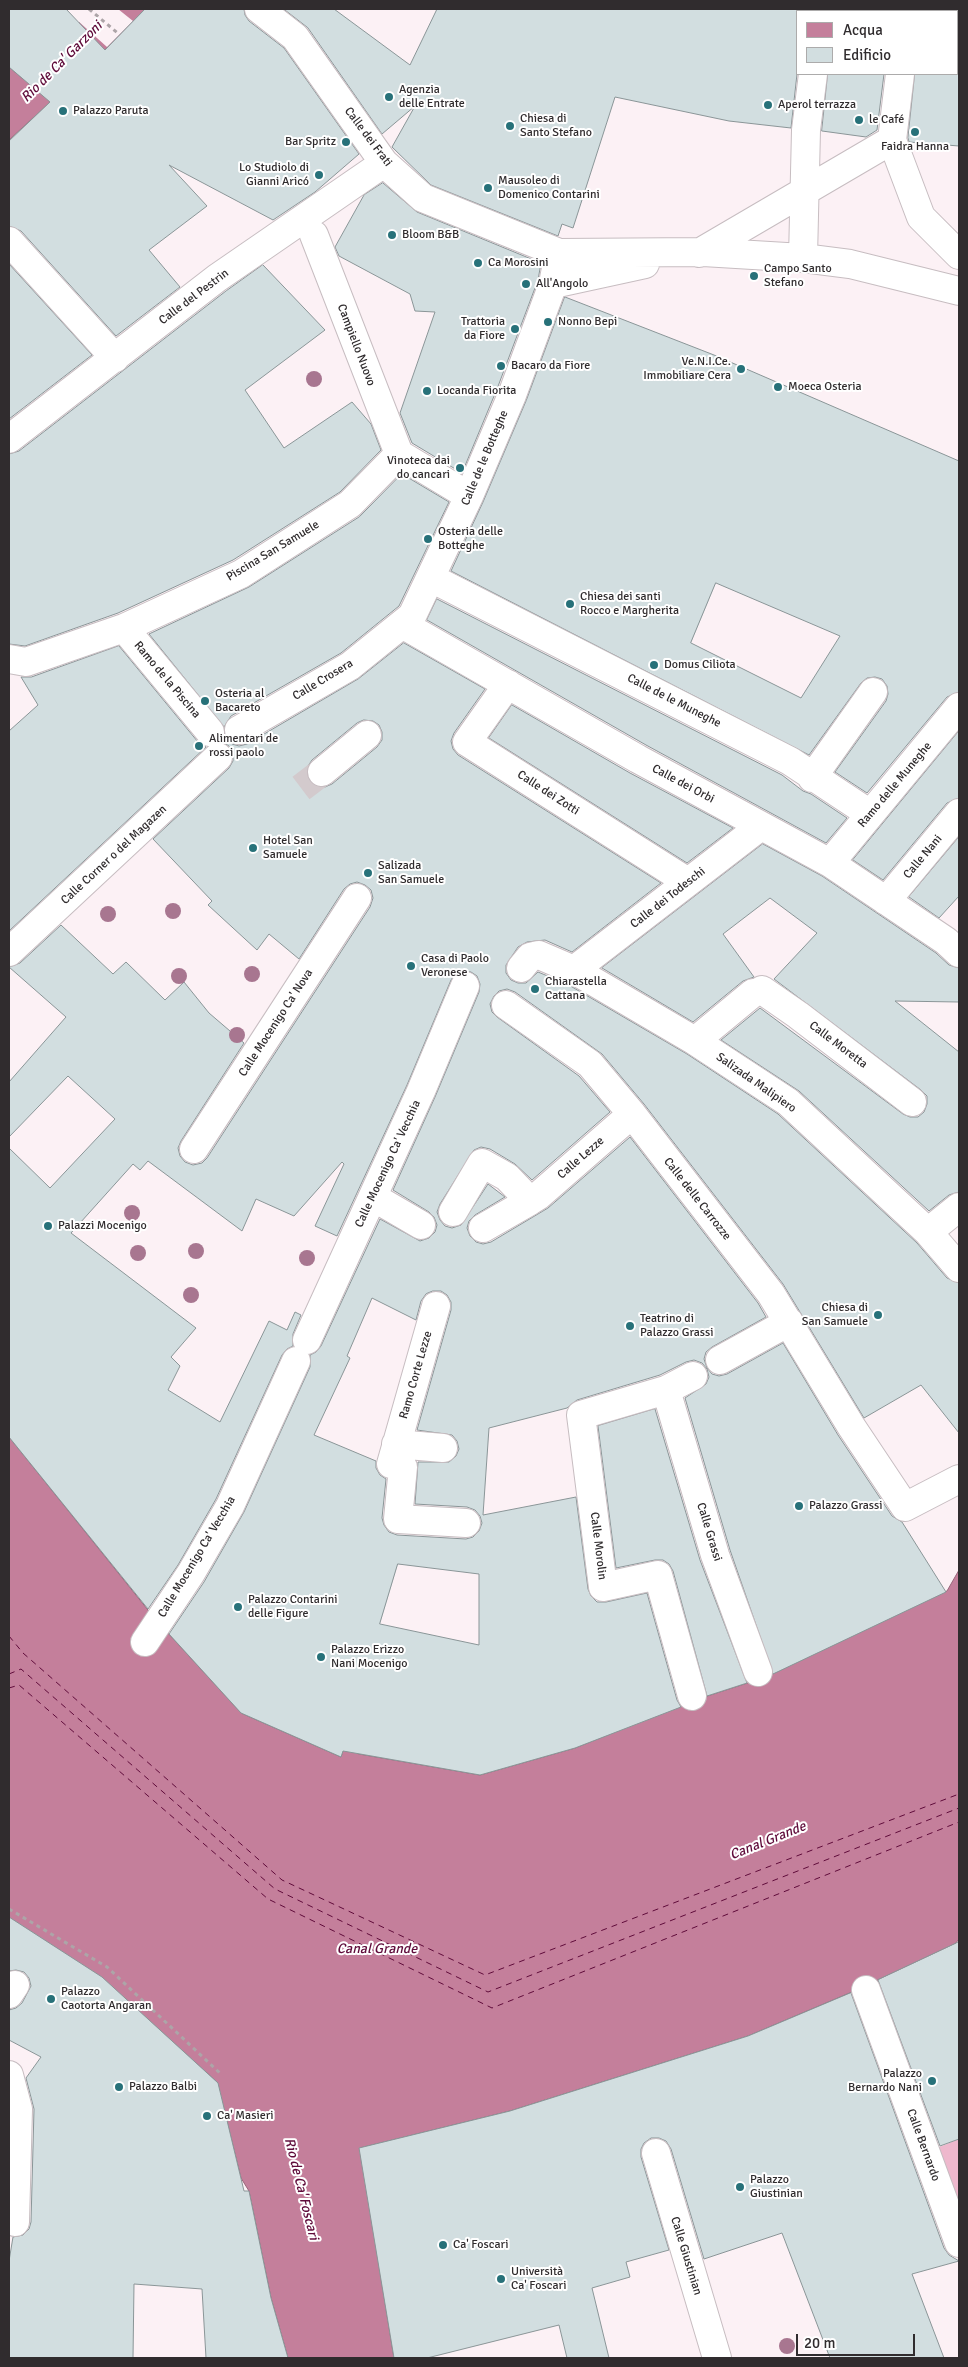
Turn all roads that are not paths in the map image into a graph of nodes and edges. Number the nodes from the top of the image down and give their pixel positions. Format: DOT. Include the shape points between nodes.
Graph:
graph roads {
  1 [pos="259,9"];
  2 [pos="813,75"];
  3 [pos="900,75"];
  4 [pos="892,140"];
  5 [pos="384,163"];
  6 [pos="804,191"];
  7 [pos="309,226"];
  8 [pos="9,241"];
  9 [pos="703,252"];
  10 [pos="559,253"];
  11 [pos="959,254"];
  12 [pos="803,258"];
  13 [pos="553,284"];
  14 [pos="959,291"];
  15 [pos="115,358"];
  16 [pos="9,439"];
  17 [pos="399,454"];
  18 [pos="469,496"];
  19 [pos="433,579"];
  20 [pos="402,624"];
  21 [pos="124,628"];
  22 [pos="13,663"];
  23 [pos="508,684"];
  24 [pos="873,692"];
  25 [pos="959,707"];
  26 [pos="239,730"];
  27 [pos="210,732"];
  28 [pos="368,735"];
  29 [pos="218,758"];
  30 [pos="322,772"];
  31 [pos="812,778"];
  32 [pos="959,813"];
  33 [pos="870,814"];
  34 [pos="761,826"];
  35 [pos="830,863"];
  36 [pos="688,882"];
  37 [pos="357,898"];
  38 [pos="886,901"];
  39 [pos="955,940"];
  40 [pos="9,952"];
  41 [pos="521,968"];
  42 [pos="574,970"];
  43 [pos="465,986"];
  44 [pos="506,1005"];
  45 [pos="695,1041"];
  46 [pos="912,1102"];
  47 [pos="632,1114"];
  48 [pos="194,1148"];
  49 [pos="373,1197"];
  50 [pos="530,1201"];
  51 [pos="959,1206"];
  52 [pos="453,1212"];
  53 [pos="421,1225"];
  54 [pos="483,1228"];
  55 [pos="928,1232"];
  56 [pos="959,1268"];
  57 [pos="436,1306"];
  58 [pos="789,1322"];
  59 [pos="720,1360"];
  60 [pos="693,1376"];
  61 [pos="666,1390"];
  62 [pos="396,1444"];
  63 [pos="443,1448"];
  64 [pos="959,1479"];
  65 [pos="466,1523"];
  66 [pos="145,1642"];
  67 [pos="758,1672"];
  68 [pos="692,1696"];
  69 [pos="866,1990"];
  70 [pos="9,2075"];
  71 [pos="656,2153"];
  72 [pos="9,2219"];
  73 [pos="959,2244"];
  74 [pos="716,2358"];
  1 -- 5 [label="street, Calle dei Frati" via="295,37"];
  2 -- 6 [label="street" via="806,130"];
  3 -- 4 [label="street"];
  4 -- 6 [label="street"];
  4 -- 11 [label="street" via="921,217"];
  5 -- 7 [label="street, Calle del Pestrin"];
  5 -- 10 [label="street, Calle dei Frati" via="423,198"];
  6 -- 9 [label="street"];
  6 -- 12 [label="street"];
  7 -- 15 [label="street, Calle del Pestrin" via="217,278"];
  7 -- 17 [label="street, Campiello Nuovo"];
  8 -- 15 [label="street"];
  9 -- 10 [label="street"];
  9 -- 12 [label="street"];
  9 -- 13 [label="street"];
  10 -- 13 [label="street"];
  12 -- 14 [label="street" via="850,264"];
  13 -- 18 [label="street, Calle de le Botteghe" via="512,395"];
  15 -- 16 [label="street, Calle del Pestrin"];
  17 -- 18 [label="street"];
  17 -- 21 [label="street, Piscina San Samuele" via="350,504 241,574"];
  18 -- 19 [label="street, Calle de le Botteghe"];
  19 -- 20 [label="street, Calle de le Botteghe" via="412,616"];
  19 -- 31 [label="street, Calle de le Muneghe" via="790,761"];
  20 -- 23 [label="street, Calle dei Orbi"];
  20 -- 26 [label="street, Calle Crosera" via="350,666"];
  21 -- 22 [label="street, Piscina San Samuele"];
  21 -- 27 [label="street, Ramo de la Piscina"];
  23 -- 34 [label="street, Calle dei Orbi"];
  23 -- 36 [label="street, Calle dei Zotti" via="467,742"];
  24 -- 31 [label="street"];
  25 -- 33 [label="street, Ramo delle Muneghe"];
  28 -- 30 [label="street"];
  29 -- 40 [label="street, Calle Corner o del Magazen"];
  31 -- 33 [label="street, Calle de le Muneghe"];
  32 -- 38 [label="street, Calle Nani"];
  33 -- 35 [label="street, Ramo delle Muneghe"];
  34 -- 35 [label="street, Calle dei Orbi"];
  34 -- 36 [label="street, Calle dei Todeschi"];
  35 -- 38 [label="street, Calle dei Orbi"];
  36 -- 42 [label="street, Calle dei Todeschi"];
  37 -- 48 [label="street, Calle Mocenigo Ca' Nova"];
  38 -- 39 [label="street, Calle dei Orbi"];
  41 -- 42 [label="street, Salizada Malipiero" via="530,957 539,954"];
  42 -- 45 [label="street, Salizada Malipiero"];
  43 -- 49 [label="street, Calle Mocenigo Ca' Vecchia"];
  44 -- 47 [label="street, Calle delle Carrozze" via="590,1064"];
  45 -- 46 [label="street, Calle Moretta" via="758,992 798,1015"];
  45 -- 55 [label="street, Salizada Malipiero" via="788,1102"];
  47 -- 50 [label="street, Calle Lezze"];
  47 -- 58 [label="street, Calle delle Carrozze" via="771,1294"];
  49 -- 53 [label="street"];
  49 -- 66 [label="street, Calle Mocenigo Ca' Vecchia" via="230,1506"];
  50 -- 52 [label="street" via="507,1177 482,1163"];
  50 -- 54 [label="street, Calle Lezze"];
  51 -- 55 [label="street"];
  55 -- 56 [label="street, Salizada Malipiero"];
  57 -- 62 [label="street, Ramo Corte Lezze"];
  58 -- 59 [label="street"];
  58 -- 64 [label="street, Calle delle Carrozze" via="851,1426 905,1507"];
  60 -- 61 [label="street"];
  61 -- 67 [label="street, Calle Grassi" via="715,1555"];
  61 -- 68 [label="street, Calle Morolin" via="581,1415 603,1587 658,1575"];
  62 -- 63 [label="street"];
  62 -- 65 [label="street, Ramo Corte Lezze" via="391,1464 402,1467 398,1519"];
  69 -- 73 [label="street, Calle Bernardo"];
  70 -- 72 [label="street" via="18,2109 15,2222"];
  71 -- 74 [label="street, Calle Giustinian"];
}
